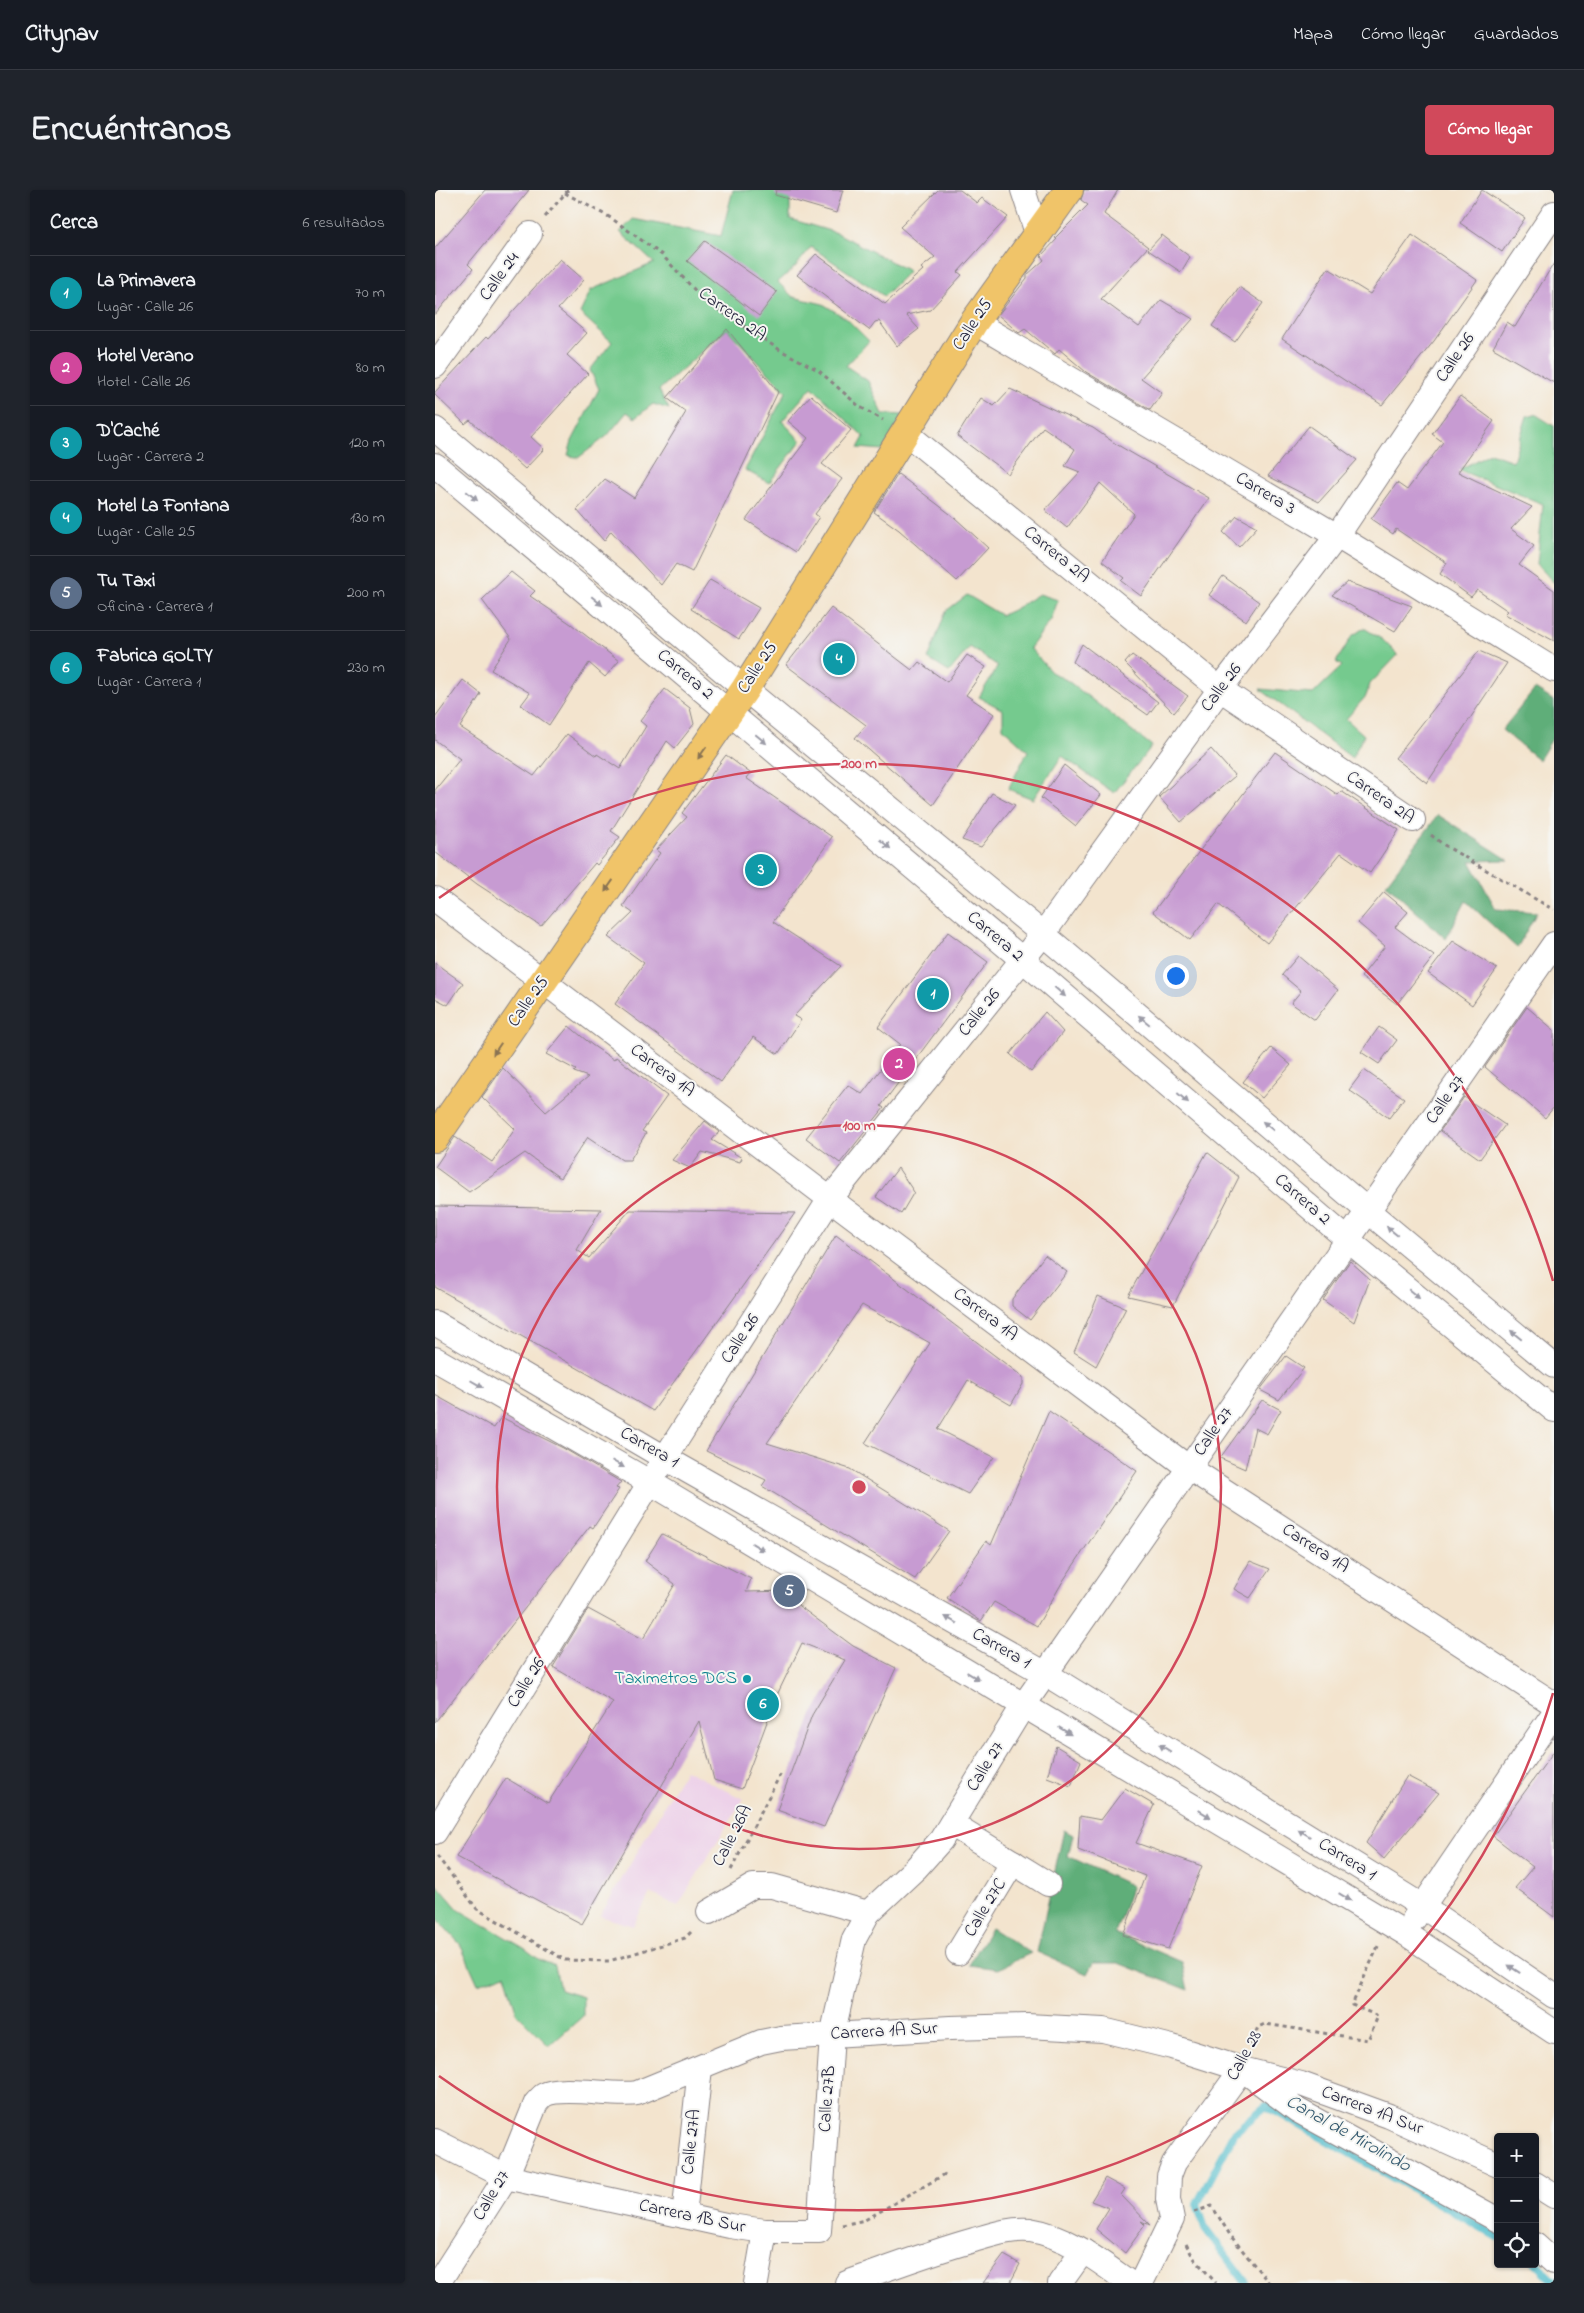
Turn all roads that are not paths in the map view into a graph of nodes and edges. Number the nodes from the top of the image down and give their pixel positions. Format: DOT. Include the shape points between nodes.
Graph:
graph roads {
  1 [pos="1023,190"];
  2 [pos="1069,190"];
  3 [pos="1554,213"];
  4 [pos="530,234"];
  5 [pos="1037,234"];
  6 [pos="974,322"];
  7 [pos="435,366"];
  8 [pos="435,429"];
  9 [pos="907,433"];
  10 [pos="435,464"];
  11 [pos="1337,536"];
  12 [pos="1554,670"];
  13 [pos="745,689"];
  14 [pos="1220,689"];
  15 [pos="729,712"];
  16 [pos="1413,820"];
  17 [pos="435,899"];
  18 [pos="1043,934"];
  19 [pos="1552,951"];
  20 [pos="1023,960"];
  21 [pos="543,980"];
  22 [pos="435,1138"];
  23 [pos="830,1199"];
  24 [pos="1368,1211"];
  25 [pos="1348,1240"];
  26 [pos="435,1323"];
  27 [pos="435,1360"];
  28 [pos="1551,1363"];
  29 [pos="1529,1389"];
  30 [pos="1554,1410"];
  31 [pos="665,1458"];
  32 [pos="1189,1468"];
  33 [pos="651,1483"];
  34 [pos="1046,1674"];
  35 [pos="1554,1704"];
  36 [pos="1023,1706"];
  37 [pos="1554,1713"];
  38 [pos="951,1824"];
  39 [pos="435,1832"];
  40 [pos="1013,1862"];
  41 [pos="1048,1884"];
  42 [pos="1422,1906"];
  43 [pos="709,1912"];
  44 [pos="868,1913"];
  45 [pos="1397,1928"];
  46 [pos="958,1953"];
  47 [pos="1554,1996"];
  48 [pos="1554,2032"];
  49 [pos="832,2036"];
  50 [pos="700,2068"];
  51 [pos="1242,2069"];
  52 [pos="536,2103"];
  53 [pos="435,2141"];
  54 [pos="1494,2163"];
  55 [pos="506,2176"];
  56 [pos="1539,2187"];
  57 [pos="1554,2196"];
  58 [pos="684,2216"];
  59 [pos="1494,2218"];
  60 [pos="819,2230"];
  61 [pos="765,2231"];
  62 [pos="1539,2249"];
  63 [pos="1083,2251"];
  64 [pos="1554,2262"];
  65 [pos="438,2283"];
  66 [pos="756,2283"];
  67 [pos="847,2283"];
  68 [pos="1060,2283"];
  69 [pos="1131,2283"];
  70 [pos="1141,2283"];
  1 -- 5 [label="street"];
  2 -- 5 [label="main road, Calle 25"];
  3 -- 11 [label="street, Calle 26"];
  4 -- 7 [label="street, Calle 24"];
  5 -- 6 [label="main road, Calle 25"];
  6 -- 9 [label="main road, Calle 25"];
  6 -- 11 [label="street, Carrera 3"];
  8 -- 13 [label="street, Carrera 2"];
  9 -- 13 [label="main road, Calle 25"];
  9 -- 14 [label="street, Carrera 2A"];
  10 -- 15 [label="street, Carrera 2, one-way"];
  11 -- 12 [label="street, Carrera 3"];
  11 -- 14 [label="street, Calle 26"];
  13 -- 15 [label="main road, Calle 25"];
  13 -- 18 [label="street, Carrera 2"];
  14 -- 16 [label="street, Carrera 2A"];
  14 -- 18 [label="street, Calle 26"];
  15 -- 20 [label="street, Carrera 2, one-way"];
  15 -- 21 [label="main road, Calle 25, one-way"];
  17 -- 21 [label="street, Carrera 1A"];
  18 -- 20 [label="street, Calle 26"];
  24 -- 18 [label="street, Carrera 2, one-way"];
  19 -- 24 [label="street, Calle 27"];
  20 -- 23 [label="street, Calle 26"];
  20 -- 25 [label="street, Carrera 2, one-way"];
  21 -- 22 [label="main road, Calle 25, one-way"];
  21 -- 23 [label="street, Carrera 1A"];
  23 -- 31 [label="street, Calle 26"];
  23 -- 32 [label="street, Carrera 1A"];
  24 -- 25 [label="street, Calle 27"];
  28 -- 24 [label="street, Carrera 2, one-way"];
  25 -- 29 [label="street, Carrera 2, one-way"];
  25 -- 32 [label="street, Calle 27"];
  26 -- 31 [label="street, Carrera 1"];
  27 -- 33 [label="street, Carrera 1, one-way"];
  28 -- 29 [label="street"];
  29 -- 30 [label="street, Carrera 2"];
  31 -- 33 [label="street, Calle 26"];
  34 -- 31 [label="street, Carrera 1, one-way"];
  32 -- 34 [label="street, Calle 27"];
  32 -- 35 [label="street, Carrera 1A"];
  33 -- 36 [label="street, Carrera 1, one-way"];
  33 -- 39 [label="street, Calle 26"];
  34 -- 36 [label="street, Calle 27"];
  42 -- 34 [label="street, Carrera 1, one-way"];
  36 -- 38 [label="street, Calle 27"];
  36 -- 45 [label="street, Carrera 1, one-way"];
  37 -- 42 [label="street"];
  38 -- 40 [label="street"];
  38 -- 44 [label="street, Calle 27" via="916,1868"];
  40 -- 41 [label="street"];
  40 -- 46 [label="street, Calle 27C"];
  42 -- 45 [label="street"];
  47 -- 42 [label="street, Carrera 1, one-way"];
  43 -- 44 [label="street" via="753,1886 772,1886"];
  44 -- 49 [label="street, Calle 27B" via="854,1939"];
  45 -- 48 [label="street, Carrera 1"];
  49 -- 50 [label="street, Carrera 1A Sur" via="761,2042"];
  49 -- 51 [label="street, Carrera 1A Sur" via="1027,2026 1103,2030"];
  49 -- 60 [label="street, Calle 27B"];
  50 -- 52 [label="street, Carrera 1A Sur" via="637,2093 557,2091"];
  50 -- 58 [label="street, Calle 27A"];
  51 -- 54 [label="street, Carrera 1A Sur" via="1301,2084 1389,2116"];
  51 -- 59 [label="street, Carrera 1A Sur" via="1297,2110"];
  51 -- 70 [label="street, Calle 28" via="1174,2162 1169,2176 1168,2199 1181,2216"];
  52 -- 55 [label="street, Calle 27"];
  53 -- 55 [label="street, Carrera 1B Sur"];
  55 -- 58 [label="street, Carrera 1B Sur"];
  55 -- 65 [label="street, Calle 27"];
  56 -- 57 [label="street"];
  58 -- 61 [label="street, Carrera 1B Sur"];
  60 -- 61 [label="street, Carrera 1B Sur"];
  61 -- 66 [label="street"];
  62 -- 64 [label="street"];
  63 -- 67 [label="street" via="1057,2238 1029,2230 997,2233"];
  63 -- 68 [label="street"];
  63 -- 69 [label="street"];
}
